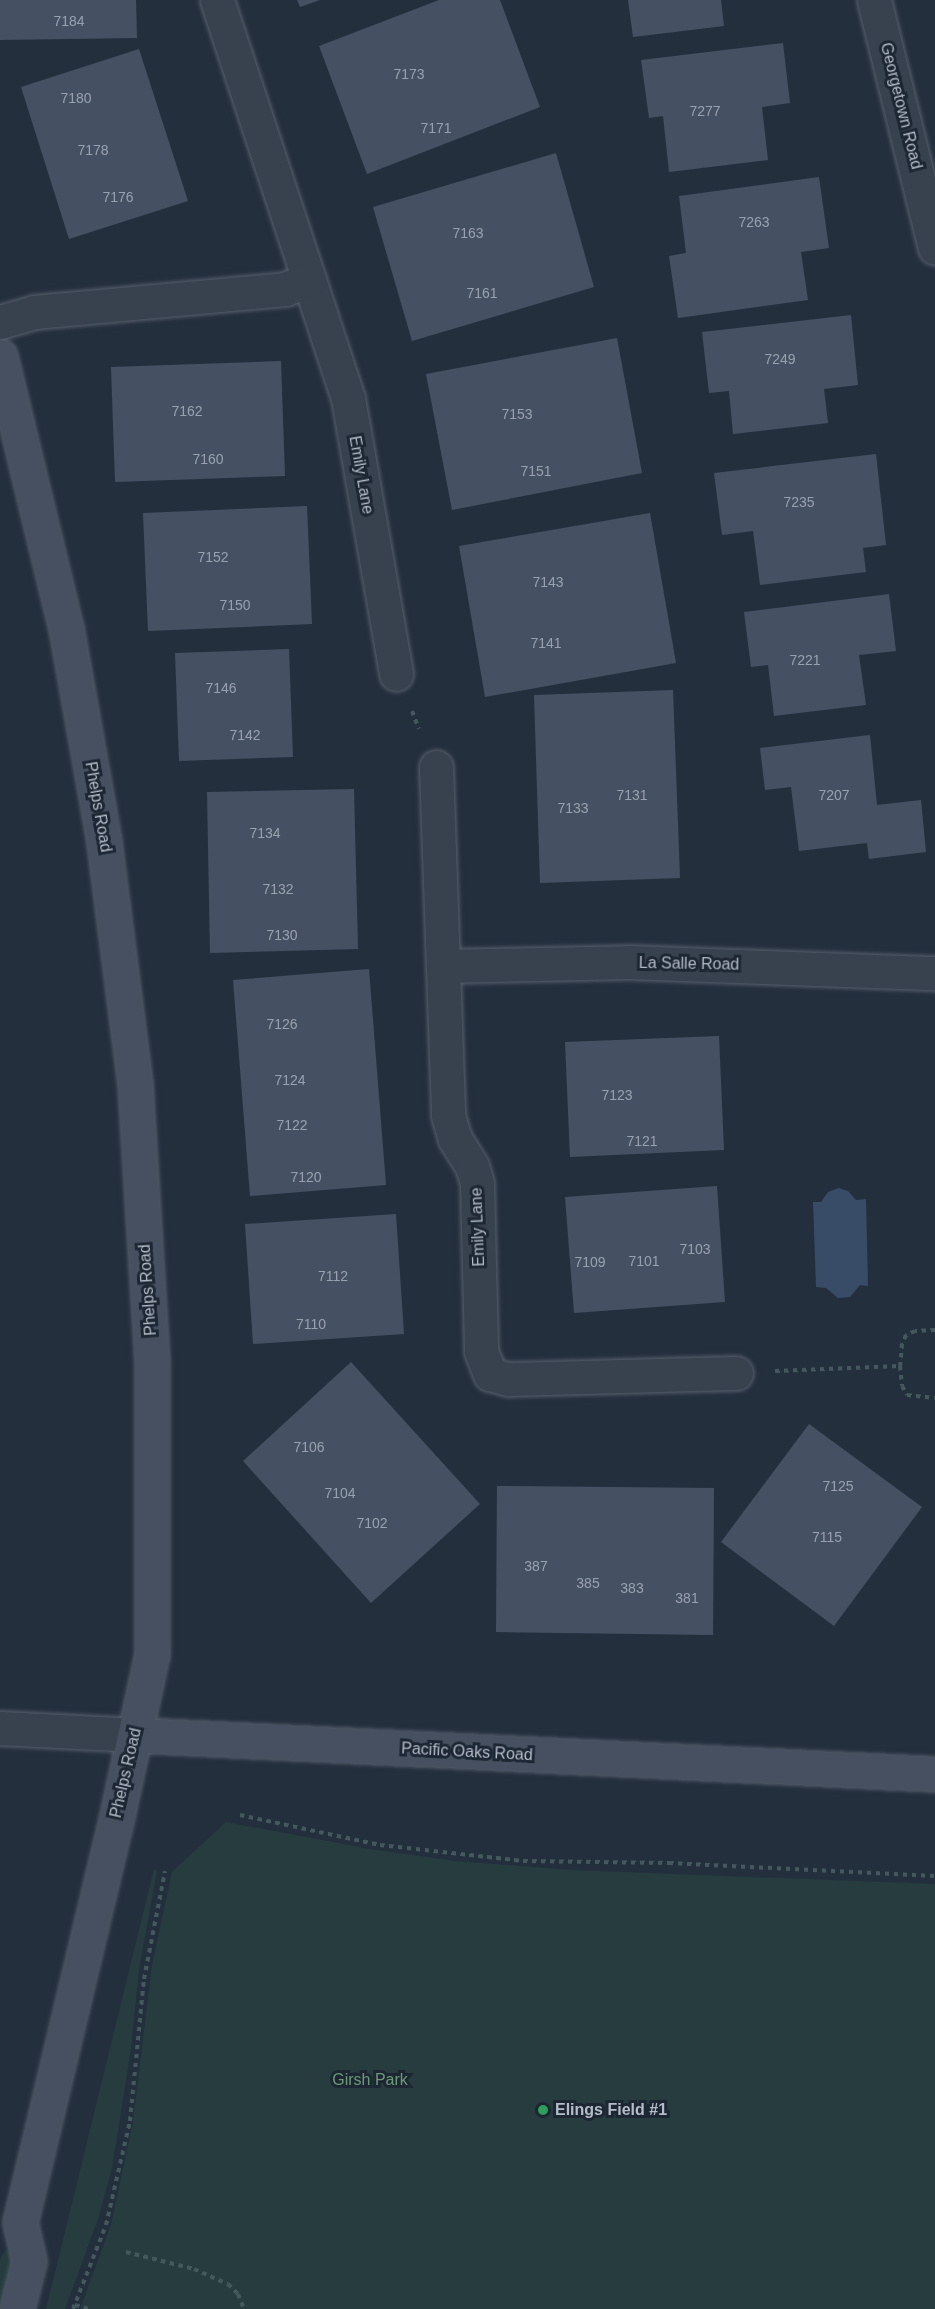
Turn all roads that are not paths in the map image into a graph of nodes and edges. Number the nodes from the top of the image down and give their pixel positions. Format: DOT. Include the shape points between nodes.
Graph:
graph roads {
  1 [pos="217,0"];
  2 [pos="874,0"];
  3 [pos="935,248"];
  4 [pos="309,280"];
  5 [pos="0,322"];
  6 [pos="0,356"];
  7 [pos="396,674"];
  8 [pos="436,767"];
  9 [pos="443,966"];
  10 [pos="935,973"];
  11 [pos="736,1372"];
  12 [pos="0,1728"];
  13 [pos="136,1734"];
  14 [pos="935,1774"];
  15 [pos="10,2231"];
  16 [pos="17,2309"];
  1 -- 4 [label="street, Emily Lane"];
  2 -- 3 [label="street, Georgetown Road"];
  4 -- 5 [label="street" via="285,289 34,312"];
  4 -- 7 [label="street, Emily Lane" via="348,398"];
  6 -- 13 [label="street, Phelps Road" via="66,628 104,842 135,1084 152,1360 152,1654"];
  8 -- 9 [label="street, Emily Lane"];
  9 -- 10 [label="street, La Salle Road" via="628,962"];
  9 -- 11 [label="street, Emily Lane" via="448,1115 477,1184 481,1351 490,1374 508,1379"];
  12 -- 13 [label="street, Pacific Oaks Road"];
  13 -- 14 [label="street, Pacific Oaks Road"];
  13 -- 15 [label="street, Phelps Road"];
  15 -- 16 [label="street, Phelps Road" via="29,2261"];
}
